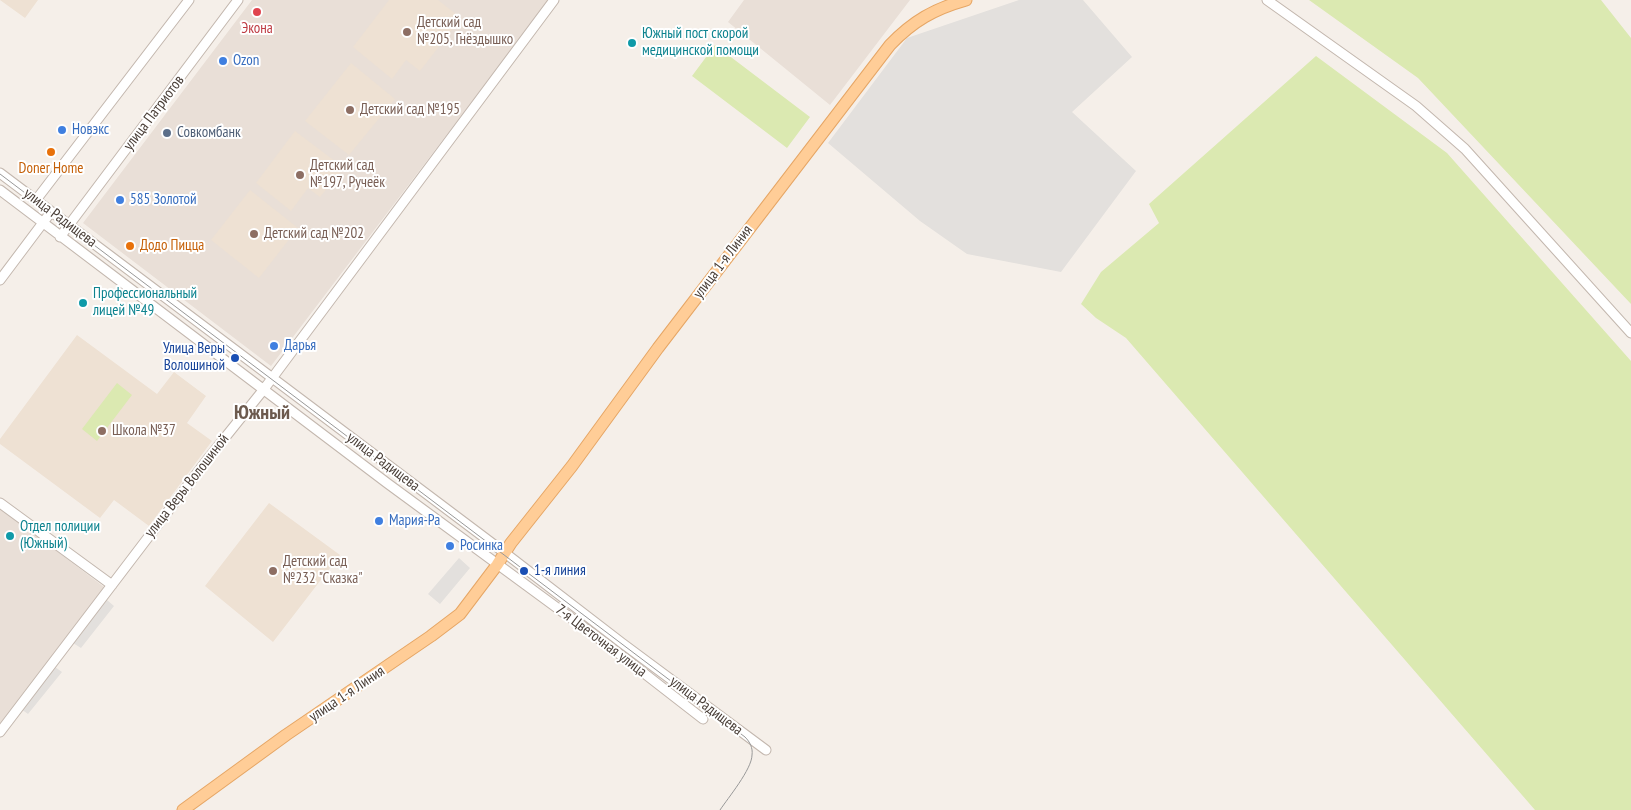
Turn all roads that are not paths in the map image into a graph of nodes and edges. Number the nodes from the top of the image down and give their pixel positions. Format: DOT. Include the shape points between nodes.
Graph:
graph roads {
  1 [pos="189,0"];
  2 [pos="238,0"];
  3 [pos="554,0"];
  4 [pos="966,0"];
  5 [pos="1267,0"];
  6 [pos="0,173"];
  7 [pos="0,190"];
  8 [pos="36,200"];
  9 [pos="51,212"];
  10 [pos="42,223"];
  11 [pos="69,226"];
  12 [pos="60,237"];
  13 [pos="0,280"];
  14 [pos="1631,333"];
  15 [pos="272,378"];
  16 [pos="264,389"];
  17 [pos="0,502"];
  18 [pos="505,552"];
  19 [pos="497,565"];
  20 [pos="112,585"];
  21 [pos="703,718"];
  22 [pos="0,732"];
  23 [pos="766,750"];
  24 [pos="183,810"];
  1 -- 8 [label="street"];
  2 -- 11 [label="street, улица Патриотов"];
  3 -- 15 [label="street, улица Веры Волошиной"];
  4 -- 18 [label="main road, улица 1-я Линия" via="932,12 890,45"];
  5 -- 14 [label="street" via="1416,106 1465,149"];
  6 -- 8 [label="street, улица Радищева"];
  7 -- 10 [label="street, улица Радищева"];
  8 -- 9 [label="street, улица Радищева"];
  9 -- 10 [label="street"];
  9 -- 11 [label="street, улица Радищева"];
  10 -- 12 [label="street, улица Радищева"];
  10 -- 13 [label="street"];
  11 -- 12 [label="street, улица Патриотов"];
  11 -- 15 [label="street, улица Радищева"];
  12 -- 16 [label="street, улица Радищева"];
  15 -- 16 [label="street, улица Веры Волошиной"];
  15 -- 18 [label="street, улица Радищева"];
  16 -- 19 [label="street, улица Радищева"];
  16 -- 20 [label="street, улица Веры Волошиной"];
  17 -- 20 [label="street"];
  18 -- 19 [label="main road, улица 1-я Линия"];
  18 -- 23 [label="street, улица Радищева"];
  19 -- 21 [label="street, 7-я Цветочная улица"];
  19 -- 24 [label="main road, улица 1-я Линия" via="460,614"];
  20 -- 22 [label="street, улица Веры Волошиной"];
}
